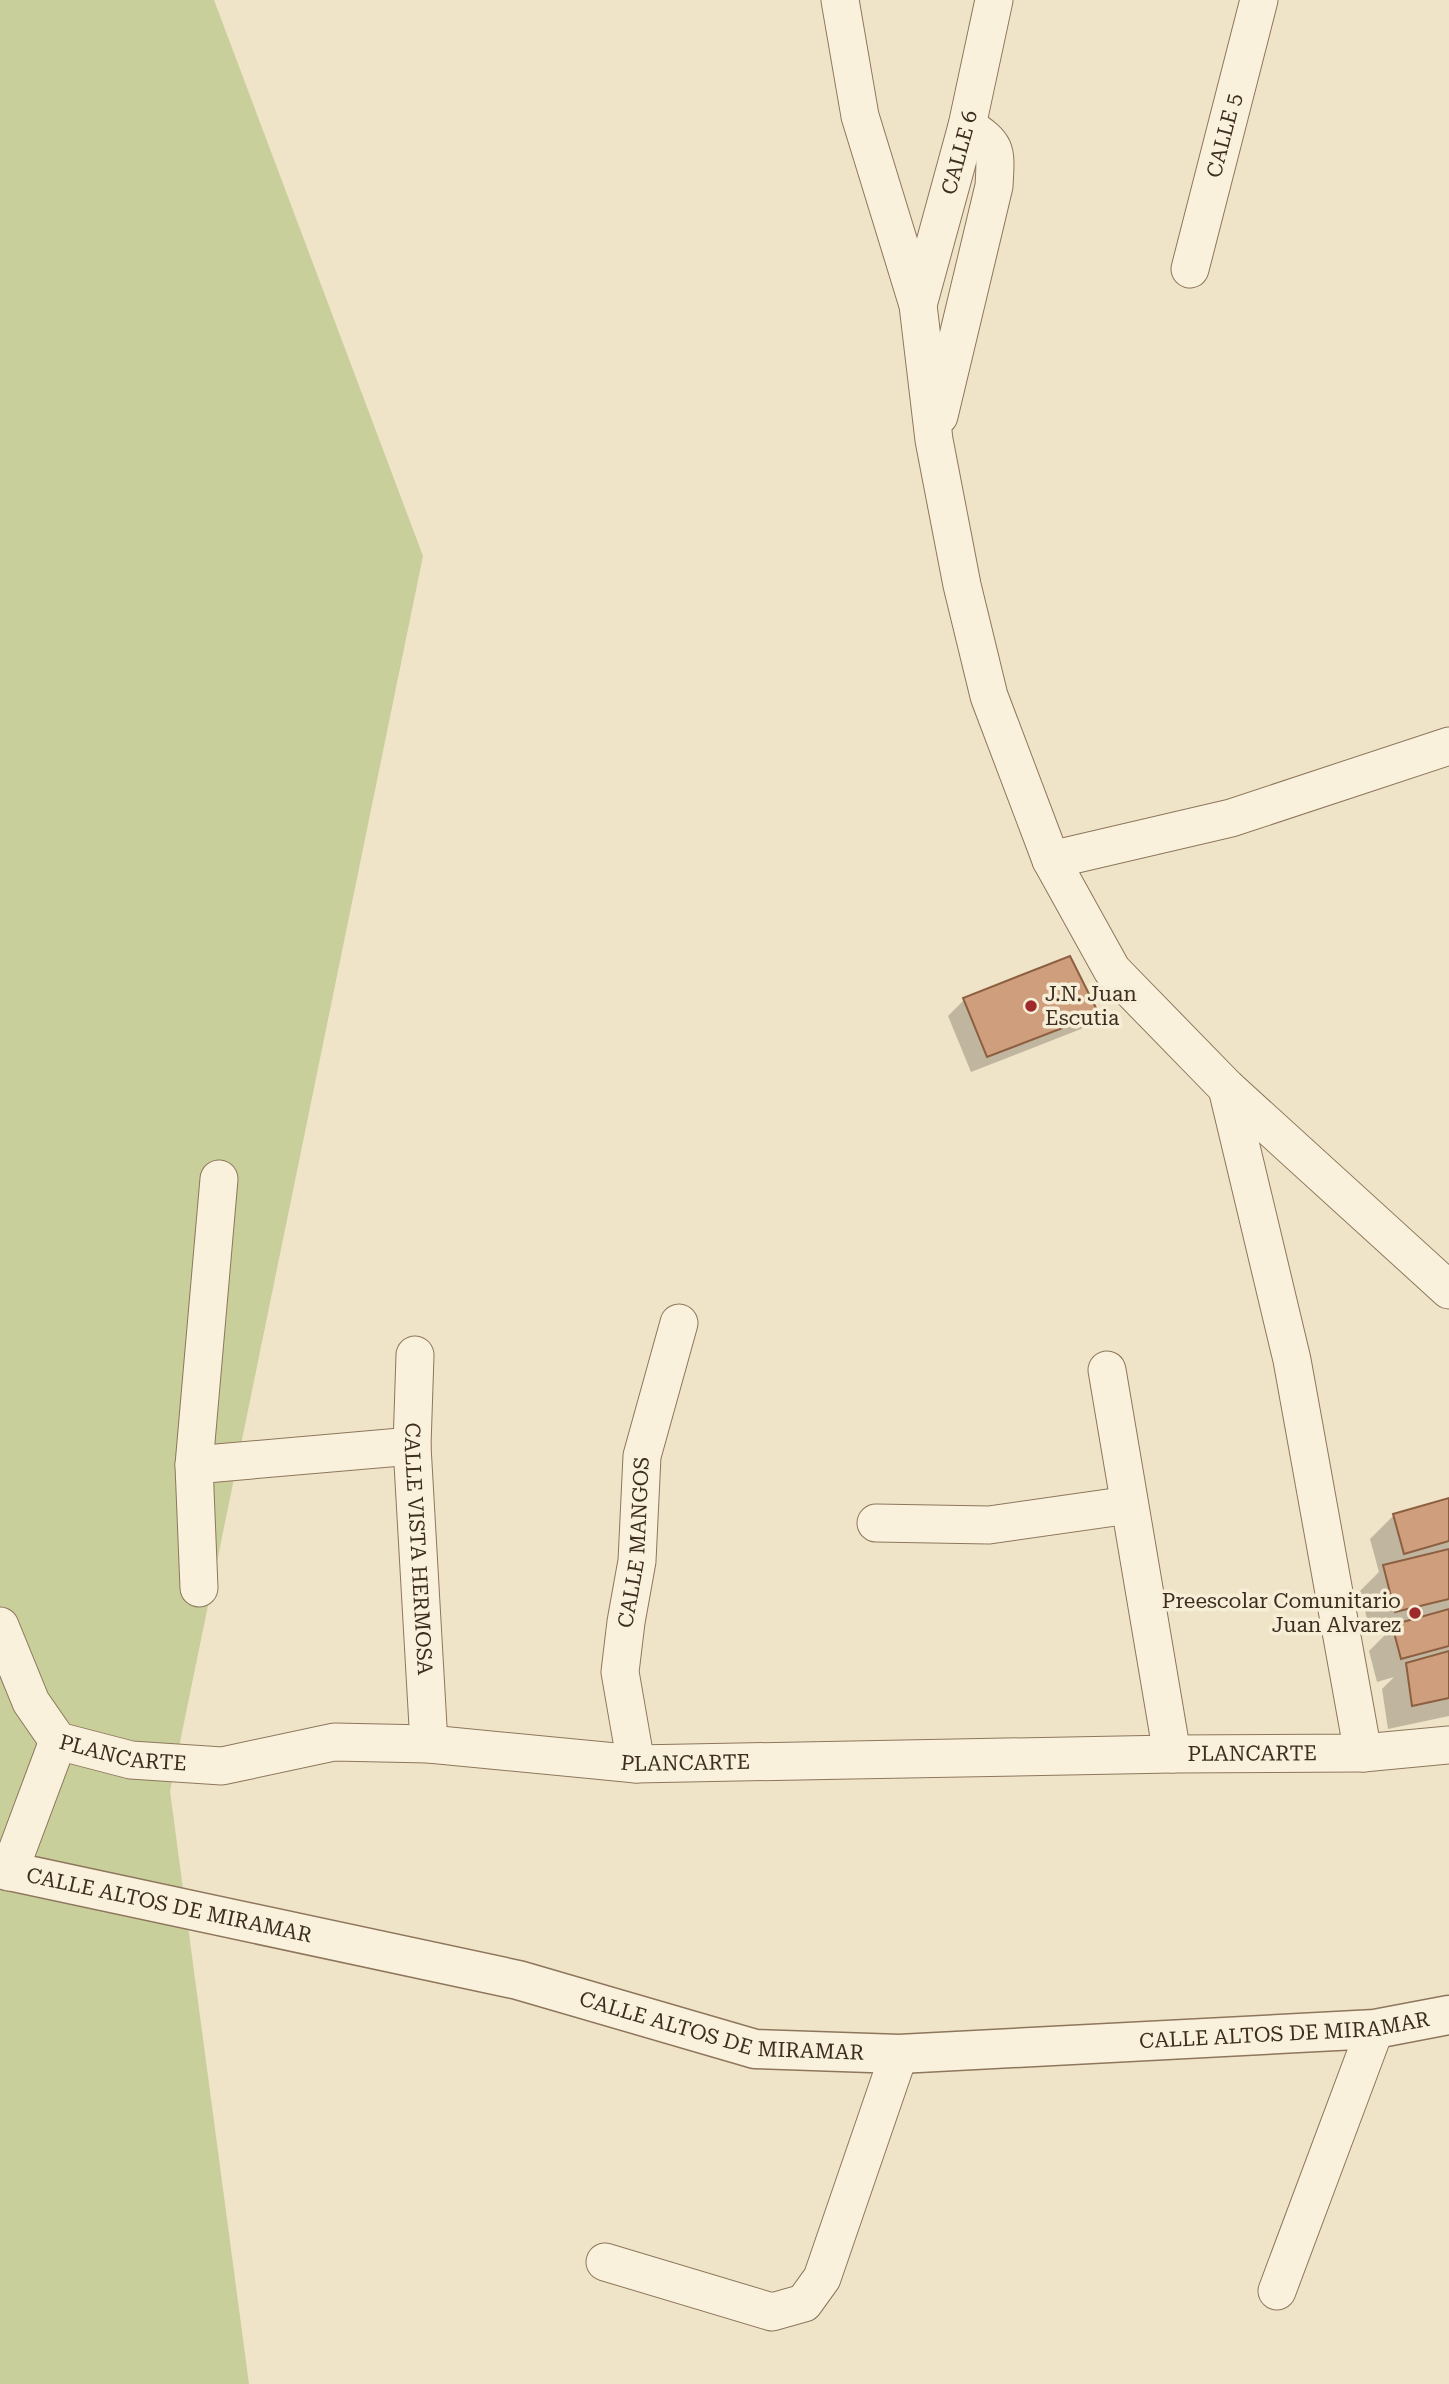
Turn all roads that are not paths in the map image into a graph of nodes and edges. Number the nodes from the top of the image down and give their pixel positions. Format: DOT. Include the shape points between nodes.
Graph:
graph roads {
  1 [pos="841,0"];
  2 [pos="994,0"];
  3 [pos="1259,0"];
  4 [pos="967,126"];
  5 [pos="1190,269"];
  6 [pos="918,305"];
  7 [pos="933,440"];
  8 [pos="1449,746"];
  9 [pos="1051,860"];
  10 [pos="1227,1088"];
  11 [pos="219,1179"];
  12 [pos="1449,1290"];
  13 [pos="678,1324"];
  14 [pos="415,1355"];
  15 [pos="1107,1370"];
  16 [pos="412,1446"];
  17 [pos="194,1465"];
  18 [pos="1129,1505"];
  19 [pos="876,1523"];
  20 [pos="199,1588"];
  21 [pos="0,1626"];
  22 [pos="58,1741"];
  23 [pos="429,1744"];
  24 [pos="1449,1745"];
  25 [pos="1363,1753"];
  26 [pos="1172,1754"];
  27 [pos="636,1764"];
  28 [pos="4,1871"];
  29 [pos="1449,2015"];
  30 [pos="1375,2029"];
  31 [pos="899,2054"];
  32 [pos="606,2262"];
  33 [pos="1277,2291"];
  1 -- 6 [label="street" via="860,116"];
  2 -- 4 [label="street, CALLE 6"];
  3 -- 5 [label="street, CALLE 5"];
  4 -- 6 [label="street, CALLE 6"];
  4 -- 7 [label="street" via="988,140 996,154 994,186"];
  6 -- 7 [label="street"];
  7 -- 9 [label="street" via="989,696"];
  8 -- 9 [label="street" via="1231,818"];
  9 -- 10 [label="street" via="1112,970"];
  10 -- 12 [label="street"];
  10 -- 25 [label="street" via="1292,1360"];
  11 -- 17 [label="street"];
  13 -- 27 [label="street, CALLE MANGOS" via="642,1456 637,1561 620,1672"];
  14 -- 16 [label="street, CALLE VISTA HERMOSA"];
  15 -- 18 [label="street"];
  16 -- 17 [label="street"];
  16 -- 23 [label="street, CALLE VISTA HERMOSA"];
  17 -- 20 [label="street"];
  18 -- 19 [label="street" via="989,1525"];
  18 -- 26 [label="street"];
  21 -- 22 [label="street, PLANCARTE" via="31,1702"];
  22 -- 23 [label="street, PLANCARTE" via="131,1760 222,1766 334,1742"];
  22 -- 28 [label="street"];
  23 -- 27 [label="street, PLANCARTE"];
  24 -- 25 [label="street, PLANCARTE"];
  25 -- 26 [label="street, PLANCARTE"];
  26 -- 27 [label="street, PLANCARTE"];
  28 -- 31 [label="street, CALLE ALTOS DE MIRAMAR" via="518,1980 755,2049"];
  29 -- 30 [label="street, CALLE ALTOS DE MIRAMAR"];
  30 -- 31 [label="street, CALLE ALTOS DE MIRAMAR"];
  30 -- 33 [label="street"];
  31 -- 32 [label="street" via="822,2278 804,2303 772,2312"];
}
